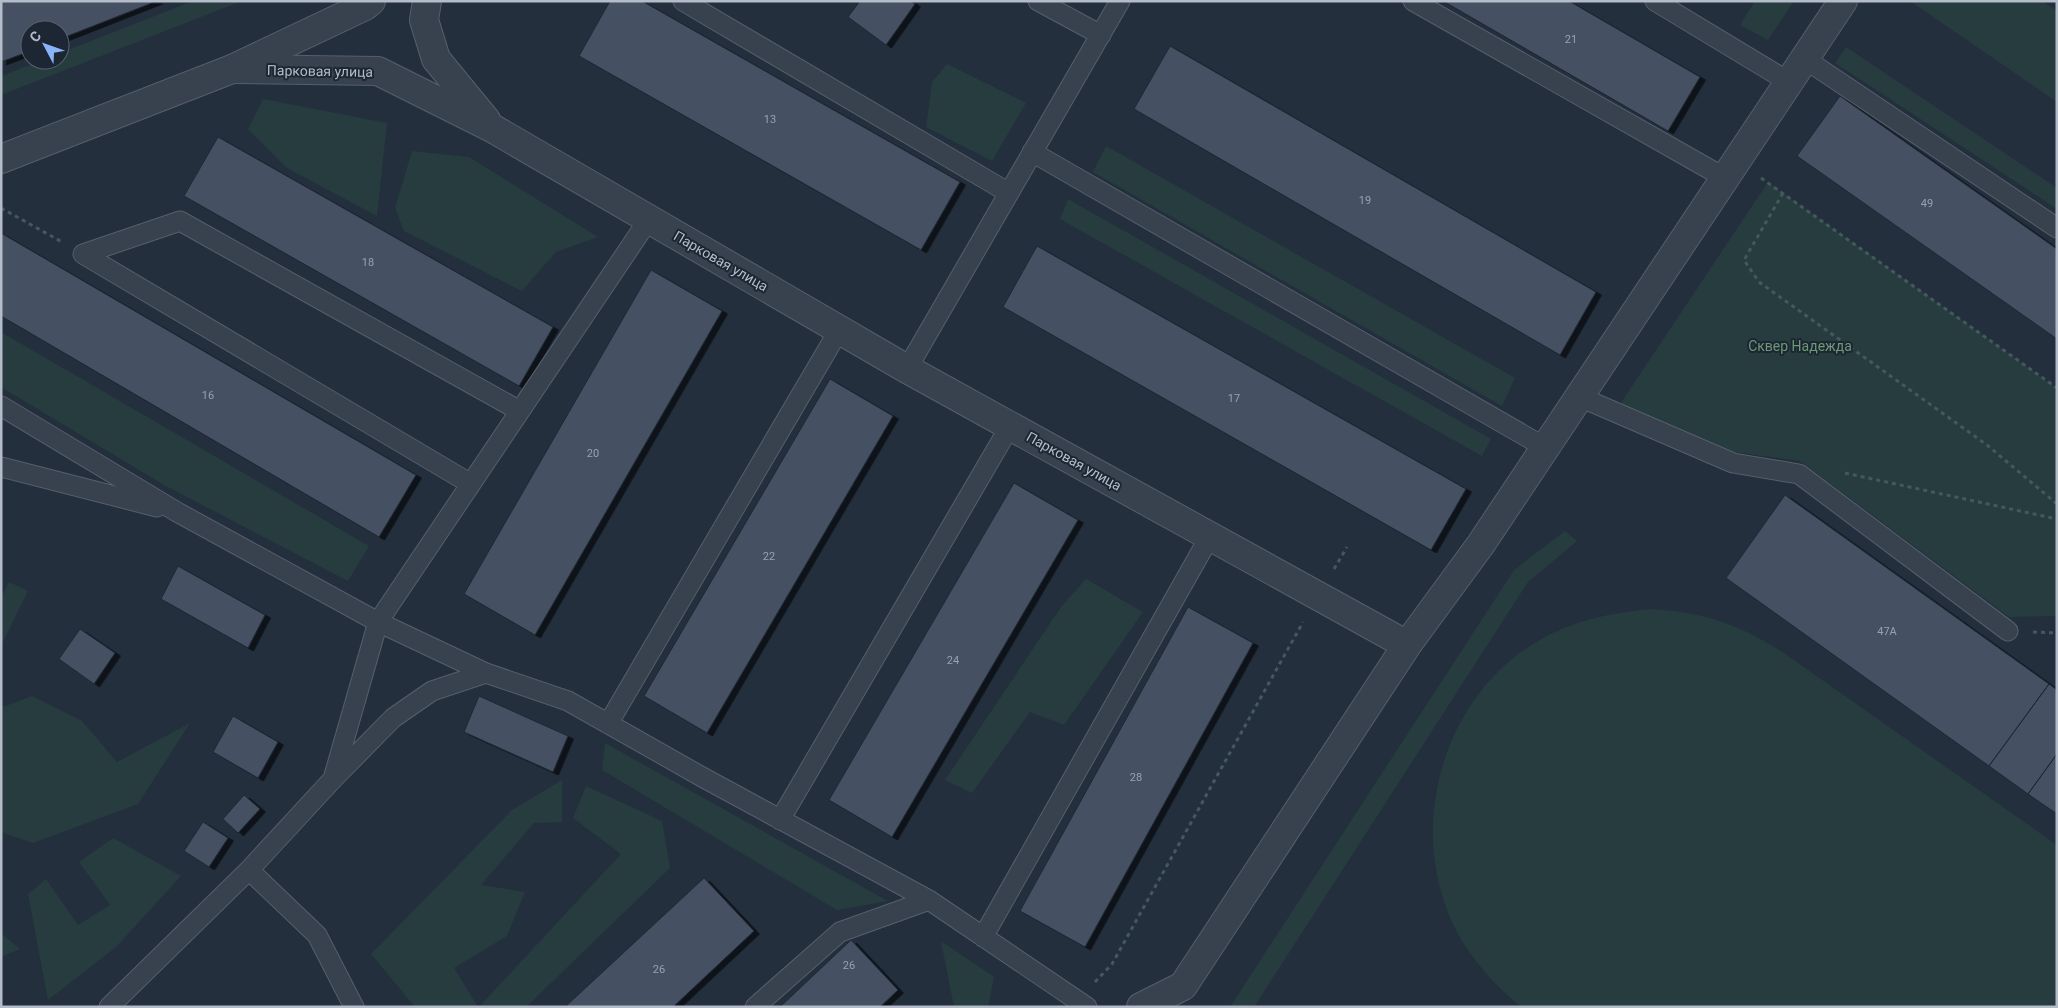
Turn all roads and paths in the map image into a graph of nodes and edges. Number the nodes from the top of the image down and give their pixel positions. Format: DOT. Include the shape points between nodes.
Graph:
graph roads {
  1 [pos="371,1"];
  2 [pos="427,1"];
  3 [pos="683,1"];
  4 [pos="1038,1"];
  5 [pos="1120,1"];
  6 [pos="1413,1"];
  7 [pos="1655,1"];
  8 [pos="1843,1"];
  9 [pos="1101,35"];
  10 [pos="1804,59"];
  11 [pos="232,69"];
  12 [pos="1788,82"];
  13 [pos="492,128"];
  14 [pos="1032,152"];
  15 [pos="1,159"];
  16 [pos="1731,169"];
  17 [pos="1009,193"];
  18 [pos="1783,193"];
  19 [pos="1,208"];
  20 [pos="649,219"];
  21 [pos="2057,228"];
  22 [pos="83,254"];
  23 [pos="839,330"];
  24 [pos="907,370"];
  25 [pos="2057,388"];
  26 [pos="1580,397"];
  27 [pos="1,406"];
  28 [pos="520,411"];
  29 [pos="1010,426"];
  30 [pos="1546,448"];
  31 [pos="1,467"];
  32 [pos="1799,474"];
  33 [pos="471,484"];
  34 [pos="2057,504"];
  35 [pos="177,512"];
  36 [pos="2057,519"];
  37 [pos="1210,536"];
  38 [pos="1347,547"];
  39 [pos="1318,595"];
  40 [pos="378,622"];
  41 [pos="2008,631"];
  42 [pos="1407,645"];
  43 [pos="486,673"];
  44 [pos="608,724"];
  45 [pos="332,779"];
  46 [pos="780,820"];
  47 [pos="249,870"];
  48 [pos="929,900"];
  49 [pos="983,937"];
  50 [pos="1082,1003"];
  51 [pos="109,1007"];
  52 [pos="354,1007"];
  53 [pos="755,1007"];
  54 [pos="1140,1007"];
  1 -- 11 [label="street"];
  2 -- 13 [label="street" via="424,20 436,59"];
  3 -- 17 [label="lane"];
  4 -- 9 [label="lane"];
  5 -- 9 [label="lane"];
  6 -- 16 [label="lane"];
  7 -- 12 [label="lane"];
  8 -- 10 [label="street"];
  9 -- 14 [label="lane"];
  10 -- 12 [label="street"];
  10 -- 21 [label="lane"];
  11 -- 13 [label="street, Парковая улица" via="378,71"];
  11 -- 15 [label="street, Парковая улица"];
  12 -- 16 [label="street"];
  13 -- 20 [label="street, Парковая улица"];
  14 -- 17 [label="lane"];
  14 -- 30 [label="lane"];
  16 -- 18 [label="path"];
  16 -- 26 [label="street"];
  17 -- 24 [label="lane"];
  18 -- 25 [label="path"];
  18 -- 34 [label="path" via="1744,260 1759,282 1987,444"];
  19 -- 22 [label="path"];
  20 -- 23 [label="street, Парковая улица"];
  20 -- 28 [label="lane"];
  22 -- 28 [label="lane" via="180,222"];
  22 -- 33 [label="lane"];
  23 -- 24 [label="street, Парковая улица"];
  23 -- 44 [label="lane"];
  24 -- 29 [label="street, Парковая улица"];
  26 -- 30 [label="street"];
  26 -- 32 [label="lane" via="1732,463"];
  27 -- 35 [label="lane"];
  28 -- 33 [label="lane"];
  29 -- 37 [label="street, Парковая улица"];
  29 -- 46 [label="lane"];
  30 -- 42 [label="street"];
  31 -- 35 [label="lane"];
  32 -- 36 [label="path" via="1838,472"];
  32 -- 41 [label="lane"];
  33 -- 40 [label="lane"];
  35 -- 40 [label="lane"];
  37 -- 39 [label="street, Парковая улица"];
  37 -- 49 [label="lane"];
  38 -- 39 [label="path"];
  39 -- 42 [label="street, Парковая улица"];
  39 -- 50 [label="path" via="1112,964"];
  40 -- 43 [label="lane"];
  40 -- 45 [label="lane"];
  42 -- 54 [label="street" via="1183,986"];
  43 -- 44 [label="lane" via="568,701"];
  43 -- 45 [label="lane" via="432,691 393,718"];
  44 -- 46 [label="lane"];
  45 -- 47 [label="lane"];
  46 -- 48 [label="lane"];
  47 -- 51 [label="lane"];
  47 -- 52 [label="lane" via="317,935"];
  48 -- 49 [label="lane"];
  48 -- 53 [label="lane" via="840,932"];
  49 -- 50 [label="lane"];
}
